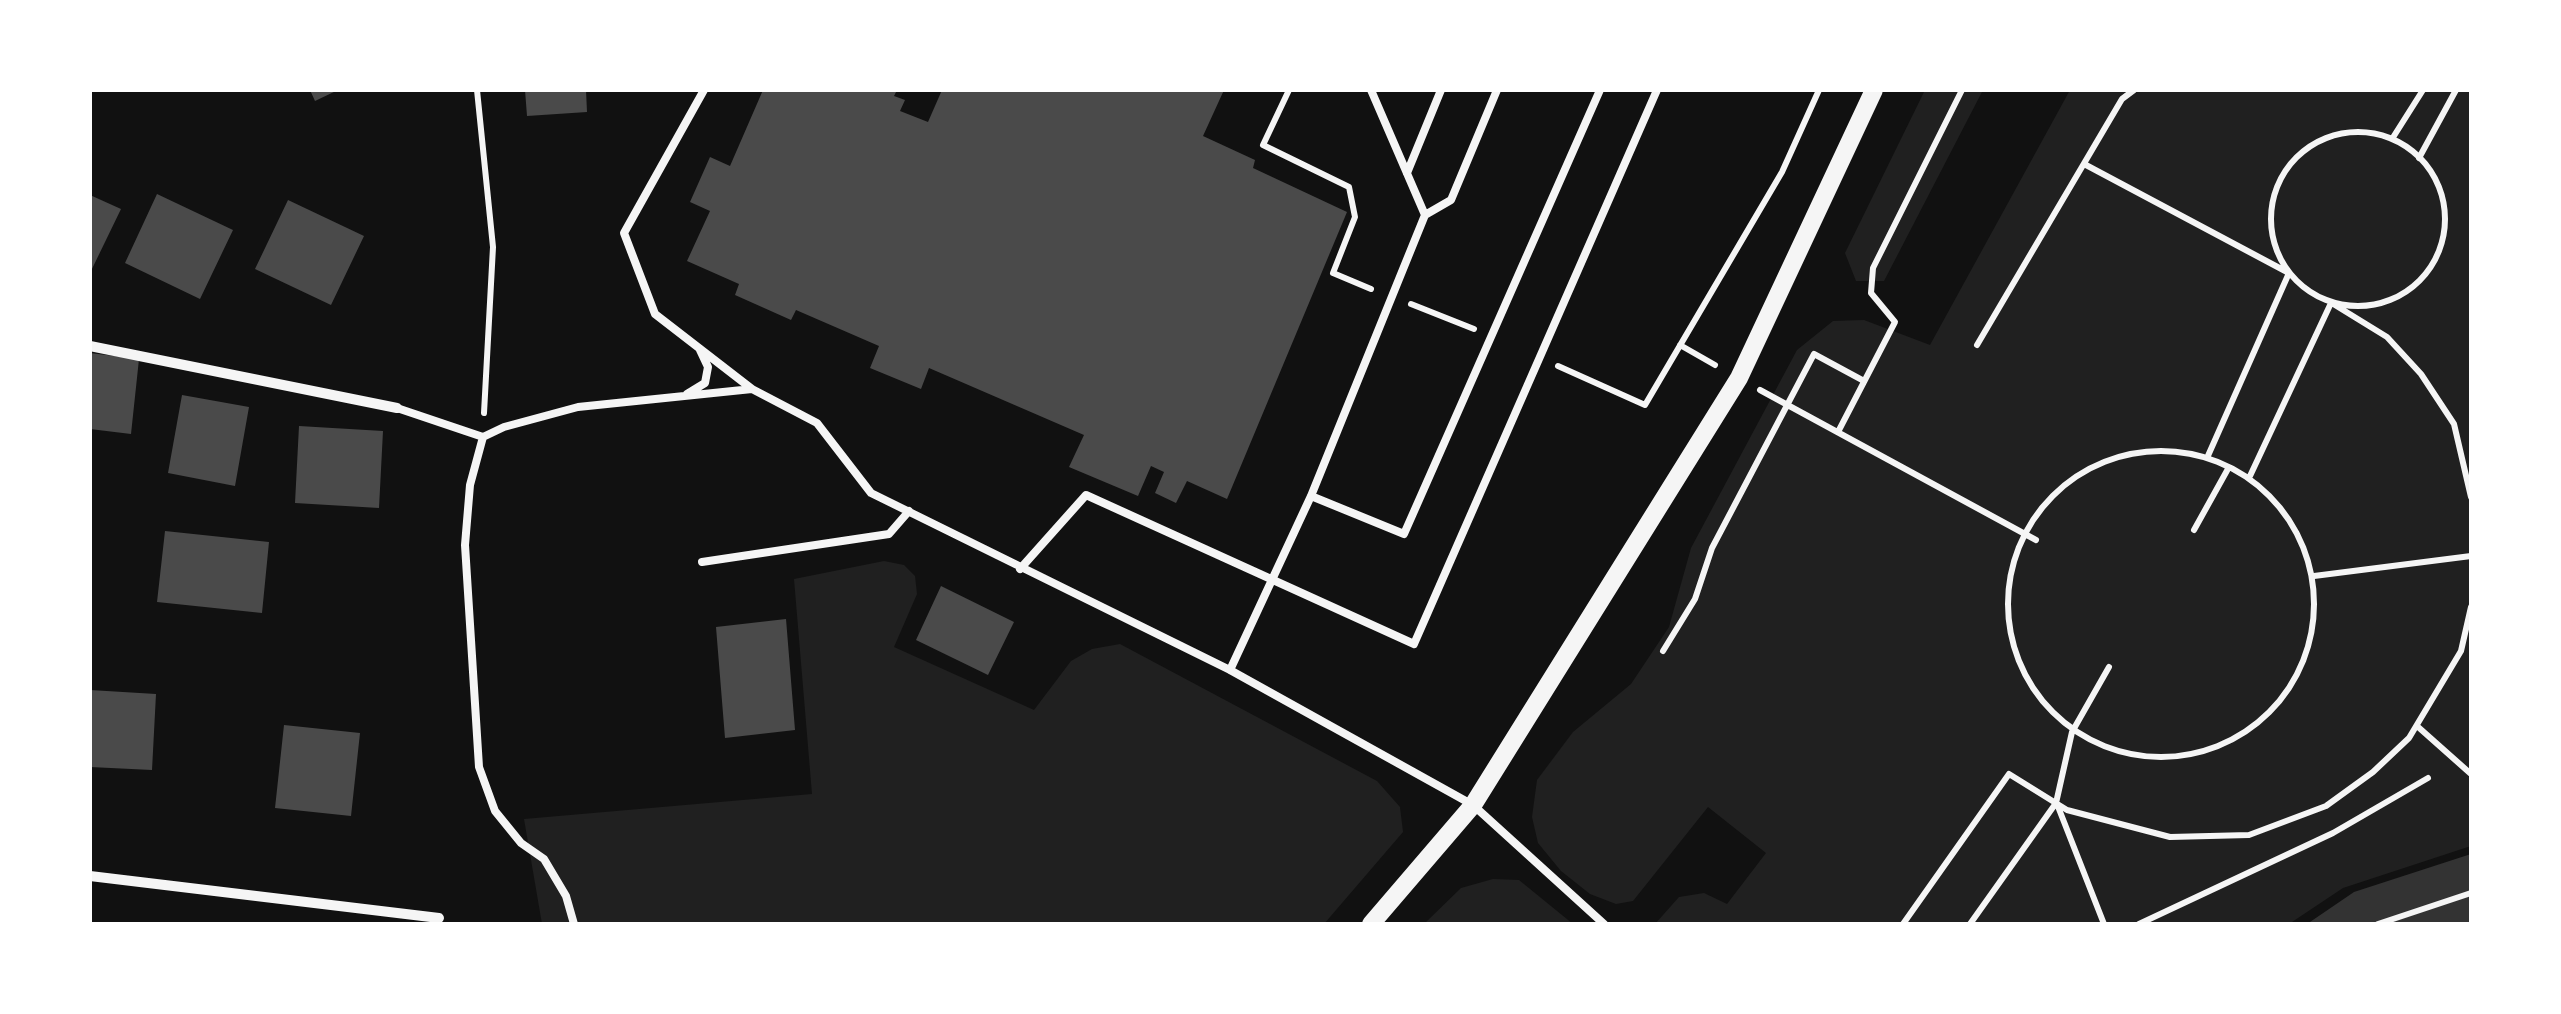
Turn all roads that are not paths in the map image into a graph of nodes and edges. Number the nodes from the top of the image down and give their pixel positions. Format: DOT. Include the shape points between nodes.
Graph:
graph roads {
  1 [pos="704,90"];
  2 [pos="1371,90"];
  3 [pos="1442,90"];
  4 [pos="1497,90"];
  5 [pos="1600,90"];
  6 [pos="1658,90"];
  7 [pos="1874,90"];
  8 [pos="1407,173"];
  9 [pos="1425,214"];
  10 [pos="90,346"];
  11 [pos="700,350"];
  12 [pos="752,390"];
  13 [pos="683,397"];
  14 [pos="397,408"];
  15 [pos="483,438"];
  16 [pos="1312,496"];
  17 [pos="909,512"];
  18 [pos="702,562"];
  19 [pos="1020,569"];
  20 [pos="1272,579"];
  21 [pos="1230,670"];
  22 [pos="1472,805"];
  23 [pos="90,876"];
  24 [pos="438,918"];
  25 [pos="574,924"];
  26 [pos="1371,924"];
  27 [pos="1604,924"];
  1 -- 11 [label="lane" via="624,233 654,314"];
  2 -- 8 [label="lane"];
  3 -- 8 [label="lane"];
  4 -- 9 [label="lane" via="1452,200"];
  5 -- 16 [label="lane" via="1404,534"];
  6 -- 20 [label="lane" via="1414,644"];
  7 -- 22 [label="street" via="1739,378"];
  8 -- 9 [label="lane"];
  9 -- 16 [label="lane"];
  10 -- 14 [label="street"];
  11 -- 12 [label="lane"];
  11 -- 13 [label="lane" via="708,367 704,383"];
  12 -- 13 [label="lane"];
  12 -- 17 [label="lane" via="817,424 871,493"];
  13 -- 15 [label="lane" via="578,408 504,426"];
  14 -- 15 [label="lane"];
  15 -- 25 [label="lane" via="470,485 465,546 479,767 495,812 544,859"];
  16 -- 20 [label="lane"];
  17 -- 18 [label="lane" via="889,534"];
  17 -- 19 [label="lane"];
  19 -- 20 [label="lane" via="1086,496"];
  19 -- 21 [label="lane"];
  20 -- 21 [label="lane"];
  21 -- 22 [label="lane"];
  22 -- 26 [label="street"];
  22 -- 27 [label="lane"];
  23 -- 24 [label="street"];
}
